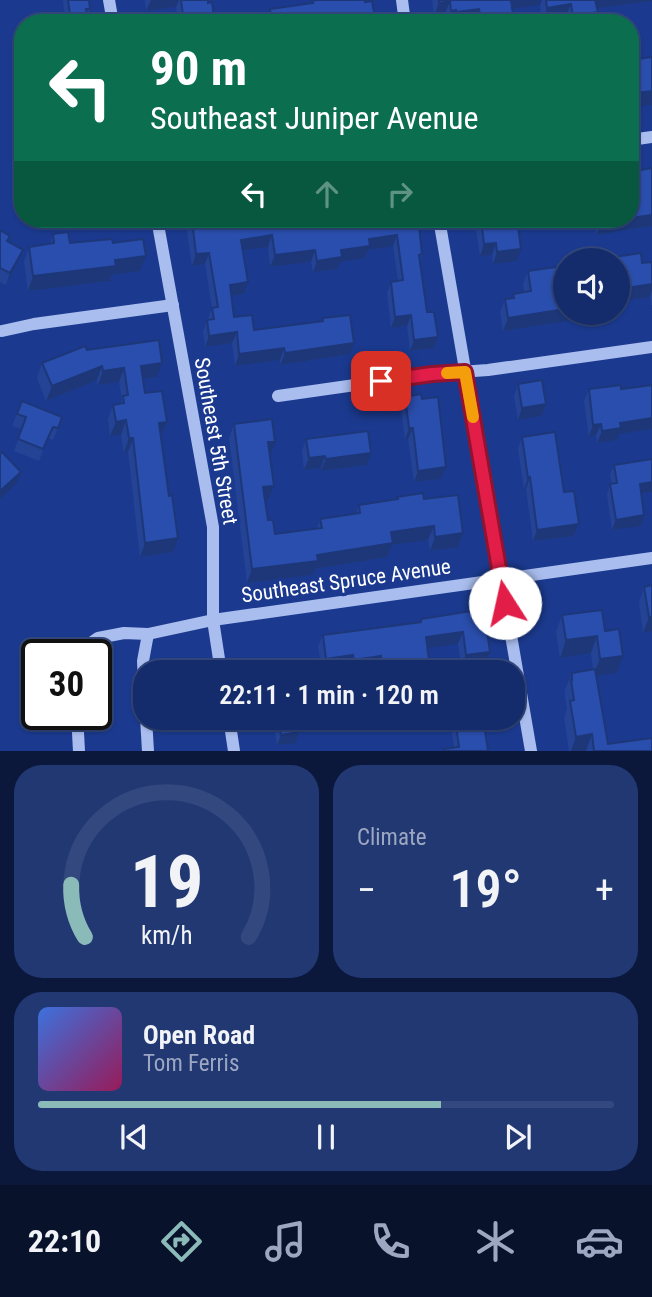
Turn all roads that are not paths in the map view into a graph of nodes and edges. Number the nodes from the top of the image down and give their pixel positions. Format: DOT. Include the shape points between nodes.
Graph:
graph roads {
  1 [pos="159,228"];
  2 [pos="441,228"];
  3 [pos="173,305"];
  4 [pos="1,334"];
  5 [pos="652,347"];
  6 [pos="465,372"];
  7 [pos="278,396"];
  8 [pos="652,558"];
  9 [pos="501,578"];
  10 [pos="213,621"];
  11 [pos="148,634"];
  12 [pos="96,639"];
  13 [pos="143,660"];
  14 [pos="219,660"];
  15 [pos="78,730"];
  16 [pos="147,730"];
  17 [pos="231,730"];
  18 [pos="79,751"];
  19 [pos="148,751"];
  20 [pos="234,751"];
  21 [pos="531,751"];
  1 -- 3 [label="street, Southeast 5th Street"];
  2 -- 6 [label="street"];
  3 -- 4 [label="street" via="34,324"];
  3 -- 10 [label="street, Southeast 5th Street" via="214,527"];
  5 -- 6 [label="street"];
  6 -- 7 [label="street"];
  6 -- 9 [label="street"];
  8 -- 9 [label="street, Southeast Spruce Avenue"];
  9 -- 10 [label="street, Southeast Spruce Avenue"];
  9 -- 21 [label="street"];
  10 -- 11 [label="street, Southeast Spruce Avenue"];
  10 -- 14 [label="street, Southeast 5th Street"];
  11 -- 12 [label="street, Southeast Spruce Avenue"];
  11 -- 13 [label="street"];
  15 -- 18 [label="street"];
  16 -- 19 [label="street"];
  17 -- 20 [label="street"];
}
